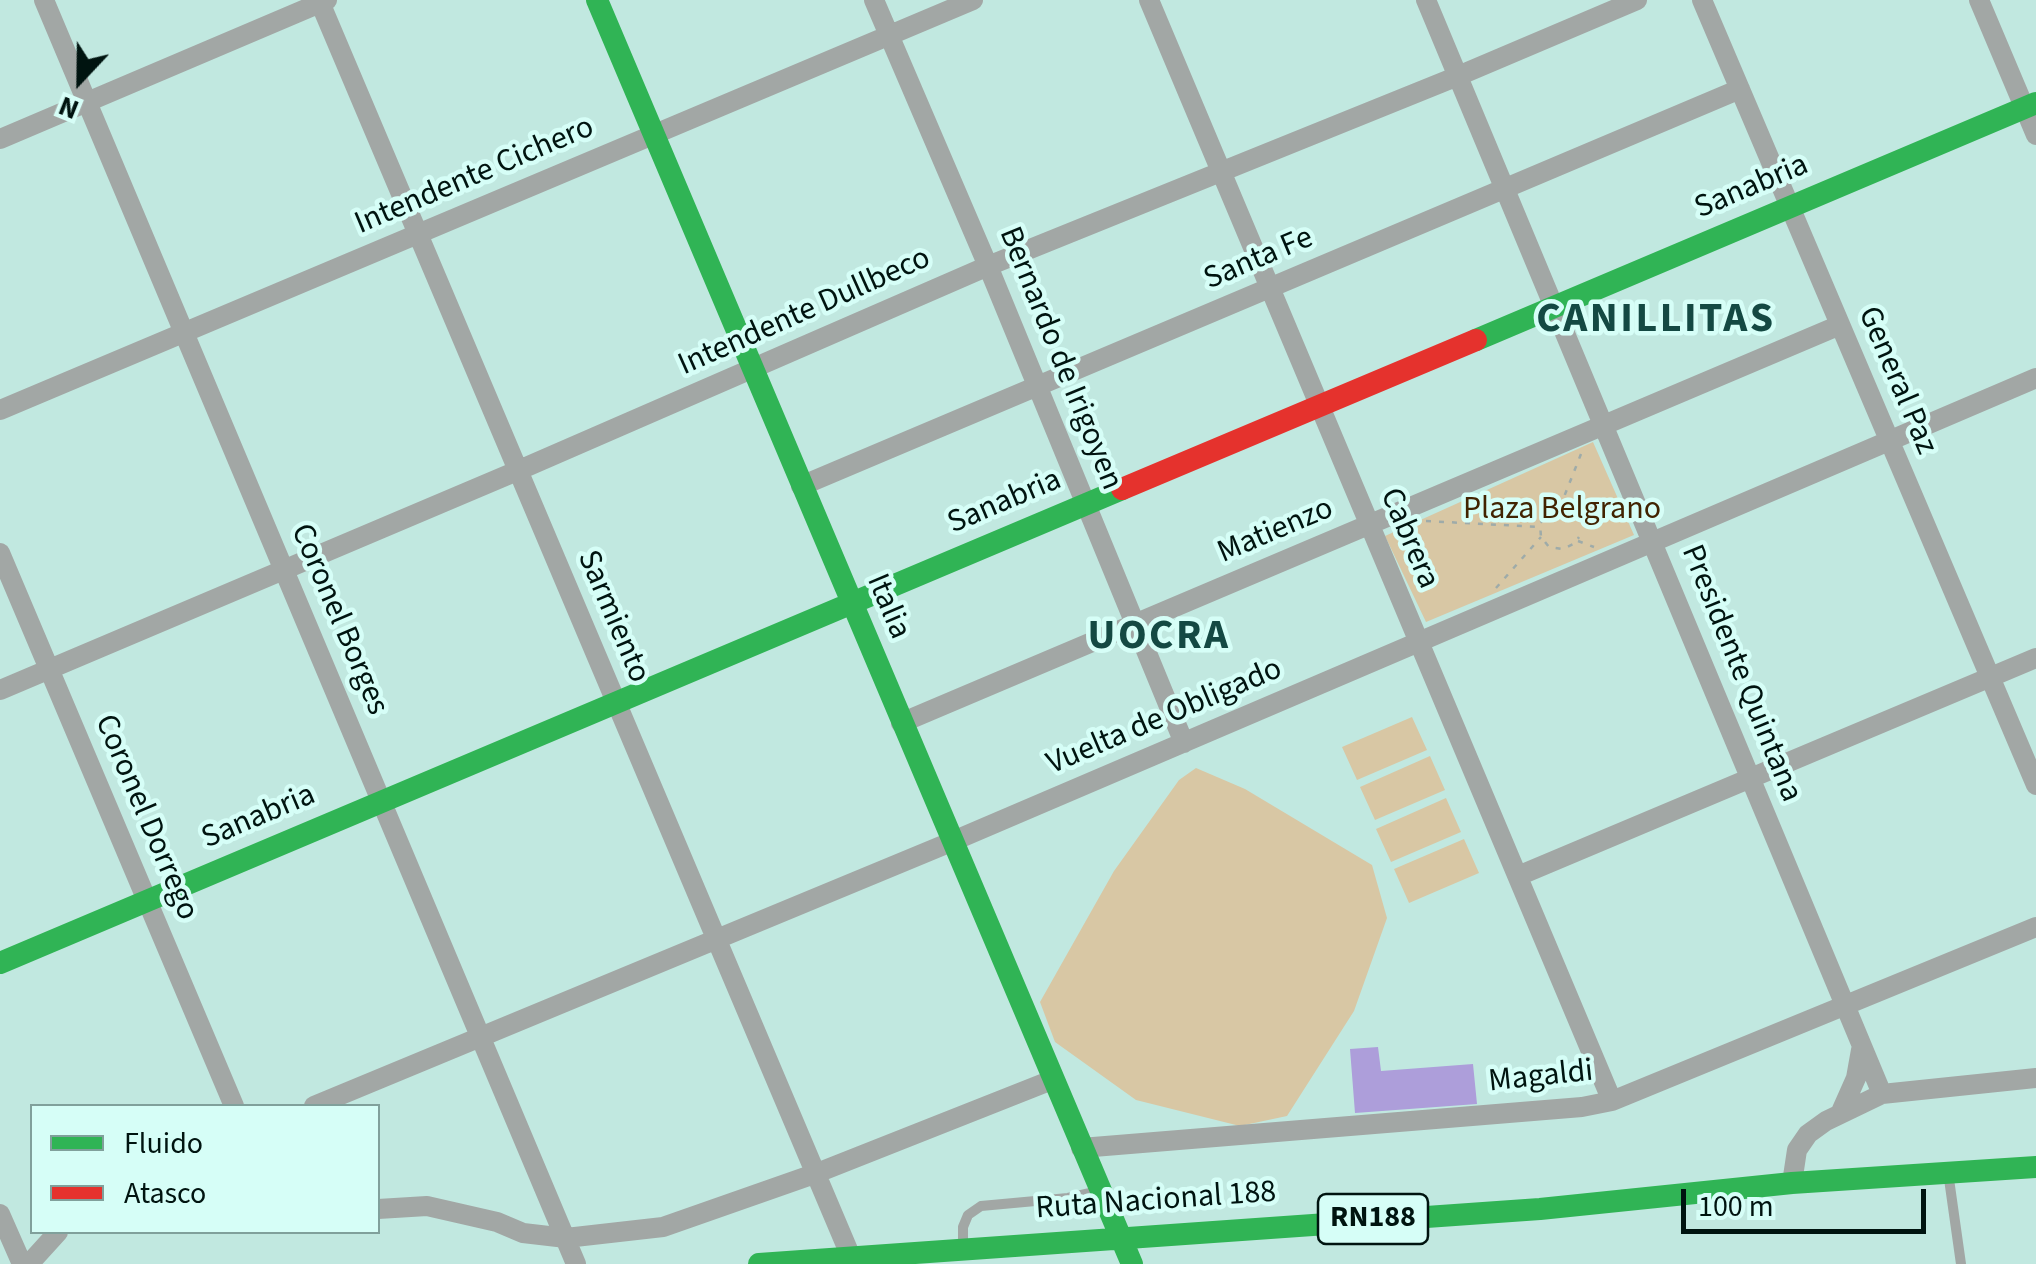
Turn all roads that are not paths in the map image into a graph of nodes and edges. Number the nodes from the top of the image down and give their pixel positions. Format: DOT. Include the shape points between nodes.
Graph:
graph roads {
  1 [pos="44,0"];
  2 [pos="597,0"];
  3 [pos="874,0"];
  4 [pos="973,0"];
  5 [pos="1149,0"];
  6 [pos="1426,0"];
  7 [pos="1637,0"];
  8 [pos="1702,0"];
  9 [pos="1979,0"];
  10 [pos="322,1"];
  11 [pos="890,36"];
  12 [pos="1458,76"];
  13 [pos="1740,89"];
  14 [pos="87,102"];
  15 [pos="2030,106"];
  16 [pos="654,135"];
  17 [pos="2036,136"];
  18 [pos="0,139"];
  19 [pos="1221,172"];
  20 [pos="1505,188"];
  21 [pos="1790,207"];
  22 [pos="418,234"];
  23 [pos="988,266"];
  24 [pos="1270,288"];
  25 [pos="1554,306"];
  26 [pos="1840,325"];
  27 [pos="184,332"];
  28 [pos="752,369"];
  29 [pos="2036,378"];
  30 [pos="1038,386"];
  31 [pos="1320,406"];
  32 [pos="0,410"];
  33 [pos="1597,428"];
  34 [pos="1890,441"];
  35 [pos="517,471"];
  36 [pos="801,486"];
  37 [pos="1086,504"];
  38 [pos="1370,525"];
  39 [pos="1653,543"];
  40 [pos="0,554"];
  41 [pos="284,570"];
  42 [pos="851,604"];
  43 [pos="1135,624"];
  44 [pos="1419,642"];
  45 [pos="2036,658"];
  46 [pos="49,669"];
  47 [pos="1990,678"];
  48 [pos="0,690"];
  49 [pos="616,702"];
  50 [pos="901,723"];
  51 [pos="1184,743"];
  52 [pos="1750,778"];
  53 [pos="2036,785"];
  54 [pos="382,802"];
  55 [pos="951,842"];
  56 [pos="1518,876"];
  57 [pos="147,901"];
  58 [pos="2036,927"];
  59 [pos="718,940"];
  60 [pos="0,963"];
  61 [pos="1844,1006"];
  62 [pos="482,1039"];
  63 [pos="1862,1047"];
  64 [pos="2036,1078"];
  65 [pos="1052,1080"];
  66 [pos="1882,1094"];
  67 [pos="1612,1100"];
  68 [pos="233,1104"];
  69 [pos="319,1104"];
  70 [pos="1840,1114"];
  71 [pos="1081,1148"];
  72 [pos="2036,1168"];
  73 [pos="817,1173"];
  74 [pos="1949,1173"];
  75 [pos="1792,1183"];
  76 [pos="1100,1190"];
  77 [pos="380,1209"];
  78 [pos="0,1214"];
  79 [pos="56,1234"];
  80 [pos="1121,1237"];
  81 [pos="566,1238"];
  82 [pos="963,1249"];
  83 [pos="851,1257"];
  84 [pos="812,1262"];
  85 [pos="25,1264"];
  86 [pos="576,1264"];
  87 [pos="760,1264"];
  88 [pos="1132,1264"];
  89 [pos="1961,1264"];
  1 -- 14 [label="street, Coronel Borges"];
  2 -- 16 [label="main road, Italia"];
  3 -- 11 [label="street, Bernardo de Irigoyen"];
  4 -- 11 [label="street, Intendente Cichero"];
  5 -- 19 [label="street, Cabrera"];
  6 -- 12 [label="street, Presidente Quintana"];
  7 -- 12 [label="street, Intendente Dullbeco"];
  8 -- 13 [label="street, General Paz"];
  9 -- 15 [label="street"];
  10 -- 14 [label="street"];
  10 -- 22 [label="street, Sarmiento"];
  11 -- 16 [label="street, Intendente Cichero"];
  11 -- 23 [label="street, Bernardo de Irigoyen"];
  12 -- 19 [label="street, Intendente Dullbeco"];
  12 -- 20 [label="street, Presidente Quintana"];
  13 -- 20 [label="street, Santa Fe"];
  13 -- 21 [label="street, General Paz"];
  14 -- 18 [label="street"];
  14 -- 27 [label="street, Coronel Borges"];
  15 -- 17 [label="street"];
  15 -- 21 [label="main road, Sanabria"];
  16 -- 22 [label="street, Intendente Cichero"];
  16 -- 28 [label="main road, Italia"];
  19 -- 23 [label="street, Intendente Dullbeco"];
  19 -- 24 [label="street, Cabrera"];
  20 -- 24 [label="street, Santa Fe"];
  20 -- 25 [label="street, Presidente Quintana"];
  21 -- 25 [label="main road, Sanabria"];
  21 -- 26 [label="street, General Paz"];
  22 -- 27 [label="street, Intendente Cichero"];
  22 -- 35 [label="street, Sarmiento"];
  23 -- 28 [label="street, Intendente Dullbeco"];
  23 -- 30 [label="street, Bernardo de Irigoyen"];
  24 -- 30 [label="street, Santa Fe"];
  24 -- 31 [label="street, Cabrera"];
  25 -- 31 [label="main road, Sanabria"];
  25 -- 33 [label="street, Presidente Quintana"];
  26 -- 33 [label="street, Matienzo"];
  26 -- 34 [label="street, General Paz"];
  27 -- 32 [label="street, Intendente Cichero"];
  27 -- 41 [label="street, Coronel Borges"];
  28 -- 35 [label="street, Intendente Dullbeco"];
  28 -- 36 [label="main road, Italia"];
  29 -- 34 [label="street, Vuelta de Obligado"];
  30 -- 36 [label="street, Santa Fe"];
  30 -- 37 [label="street, Bernardo de Irigoyen"];
  31 -- 37 [label="main road, Sanabria"];
  31 -- 38 [label="street, Cabrera"];
  33 -- 38 [label="street, Matienzo"];
  33 -- 39 [label="street, Presidente Quintana"];
  34 -- 39 [label="street, Vuelta de Obligado"];
  34 -- 47 [label="street, General Paz"];
  35 -- 41 [label="street, Intendente Dullbeco"];
  35 -- 49 [label="street, Sarmiento"];
  36 -- 42 [label="main road, Italia"];
  37 -- 42 [label="main road, Sanabria"];
  37 -- 43 [label="street, Bernardo de Irigoyen"];
  38 -- 43 [label="street, Matienzo"];
  38 -- 44 [label="street, Cabrera"];
  39 -- 44 [label="street, Vuelta de Obligado"];
  39 -- 52 [label="street, Presidente Quintana"];
  40 -- 46 [label="street, Coronel Dorrego"];
  41 -- 46 [label="street, Intendente Dullbeco"];
  41 -- 54 [label="street, Coronel Borges"];
  42 -- 49 [label="main road, Sanabria"];
  42 -- 50 [label="main road, Italia"];
  43 -- 50 [label="street, Matienzo"];
  43 -- 51 [label="street, Bernardo de Irigoyen"];
  44 -- 51 [label="street, Vuelta de Obligado"];
  44 -- 56 [label="street, Cabrera"];
  45 -- 47 [label="street"];
  46 -- 48 [label="street, Intendente Dullbeco"];
  46 -- 57 [label="street, Coronel Dorrego"];
  47 -- 52 [label="street"];
  47 -- 53 [label="street, General Paz"];
  49 -- 54 [label="main road, Sanabria"];
  49 -- 59 [label="street, Sarmiento"];
  50 -- 55 [label="main road, Italia"];
  51 -- 55 [label="street, Vuelta de Obligado"];
  52 -- 56 [label="street"];
  52 -- 61 [label="street, Presidente Quintana"];
  54 -- 57 [label="main road, Sanabria"];
  54 -- 62 [label="street, Coronel Borges"];
  55 -- 59 [label="street, Vuelta de Obligado"];
  55 -- 65 [label="main road, Italia"];
  56 -- 67 [label="street, Cabrera"];
  57 -- 60 [label="main road, Sanabria"];
  57 -- 68 [label="street, Coronel Dorrego"];
  58 -- 61 [label="street, Magaldi"];
  59 -- 62 [label="street, Vuelta de Obligado"];
  59 -- 73 [label="street, Sarmiento"];
  61 -- 63 [label="street, Presidente Quintana"];
  61 -- 67 [label="street, Magaldi"];
  62 -- 69 [label="street, Vuelta de Obligado"];
  62 -- 81 [label="street, Coronel Borges"];
  63 -- 66 [label="street, Presidente Quintana"];
  63 -- 70 [label="street"];
  64 -- 66 [label="street"];
  65 -- 71 [label="main road, Italia"];
  65 -- 73 [label="street"];
  66 -- 70 [label="street"];
  67 -- 71 [label="street, Magaldi"];
  70 -- 75 [label="street" via="1808,1134"];
  71 -- 76 [label="main road, Italia"];
  72 -- 74 [label="main road, Ruta Nacional 188 / RN188"];
  73 -- 81 [label="street" via="663,1227"];
  73 -- 83 [label="street, Sarmiento"];
  74 -- 75 [label="main road, Ruta Nacional 188 / RN188"];
  74 -- 89 [label="lane"];
  75 -- 80 [label="main road, Ruta Nacional 188 / RN188" via="1540,1209"];
  76 -- 80 [label="main road, Italia"];
  76 -- 82 [label="lane" via="980,1206 963,1227"];
  77 -- 81 [label="street" via="427,1206"];
  78 -- 85 [label="street"];
  79 -- 85 [label="street"];
  80 -- 82 [label="main road, Ruta Nacional 188 / RN188"];
  80 -- 88 [label="main road, Italia"];
  81 -- 86 [label="street, Coronel Borges"];
  82 -- 83 [label="main road, Ruta Nacional 188 / RN188"];
  83 -- 84 [label="main road, Ruta Nacional 188 / RN188"];
  84 -- 87 [label="main road, Ruta Nacional 188 / RN188"];
}
